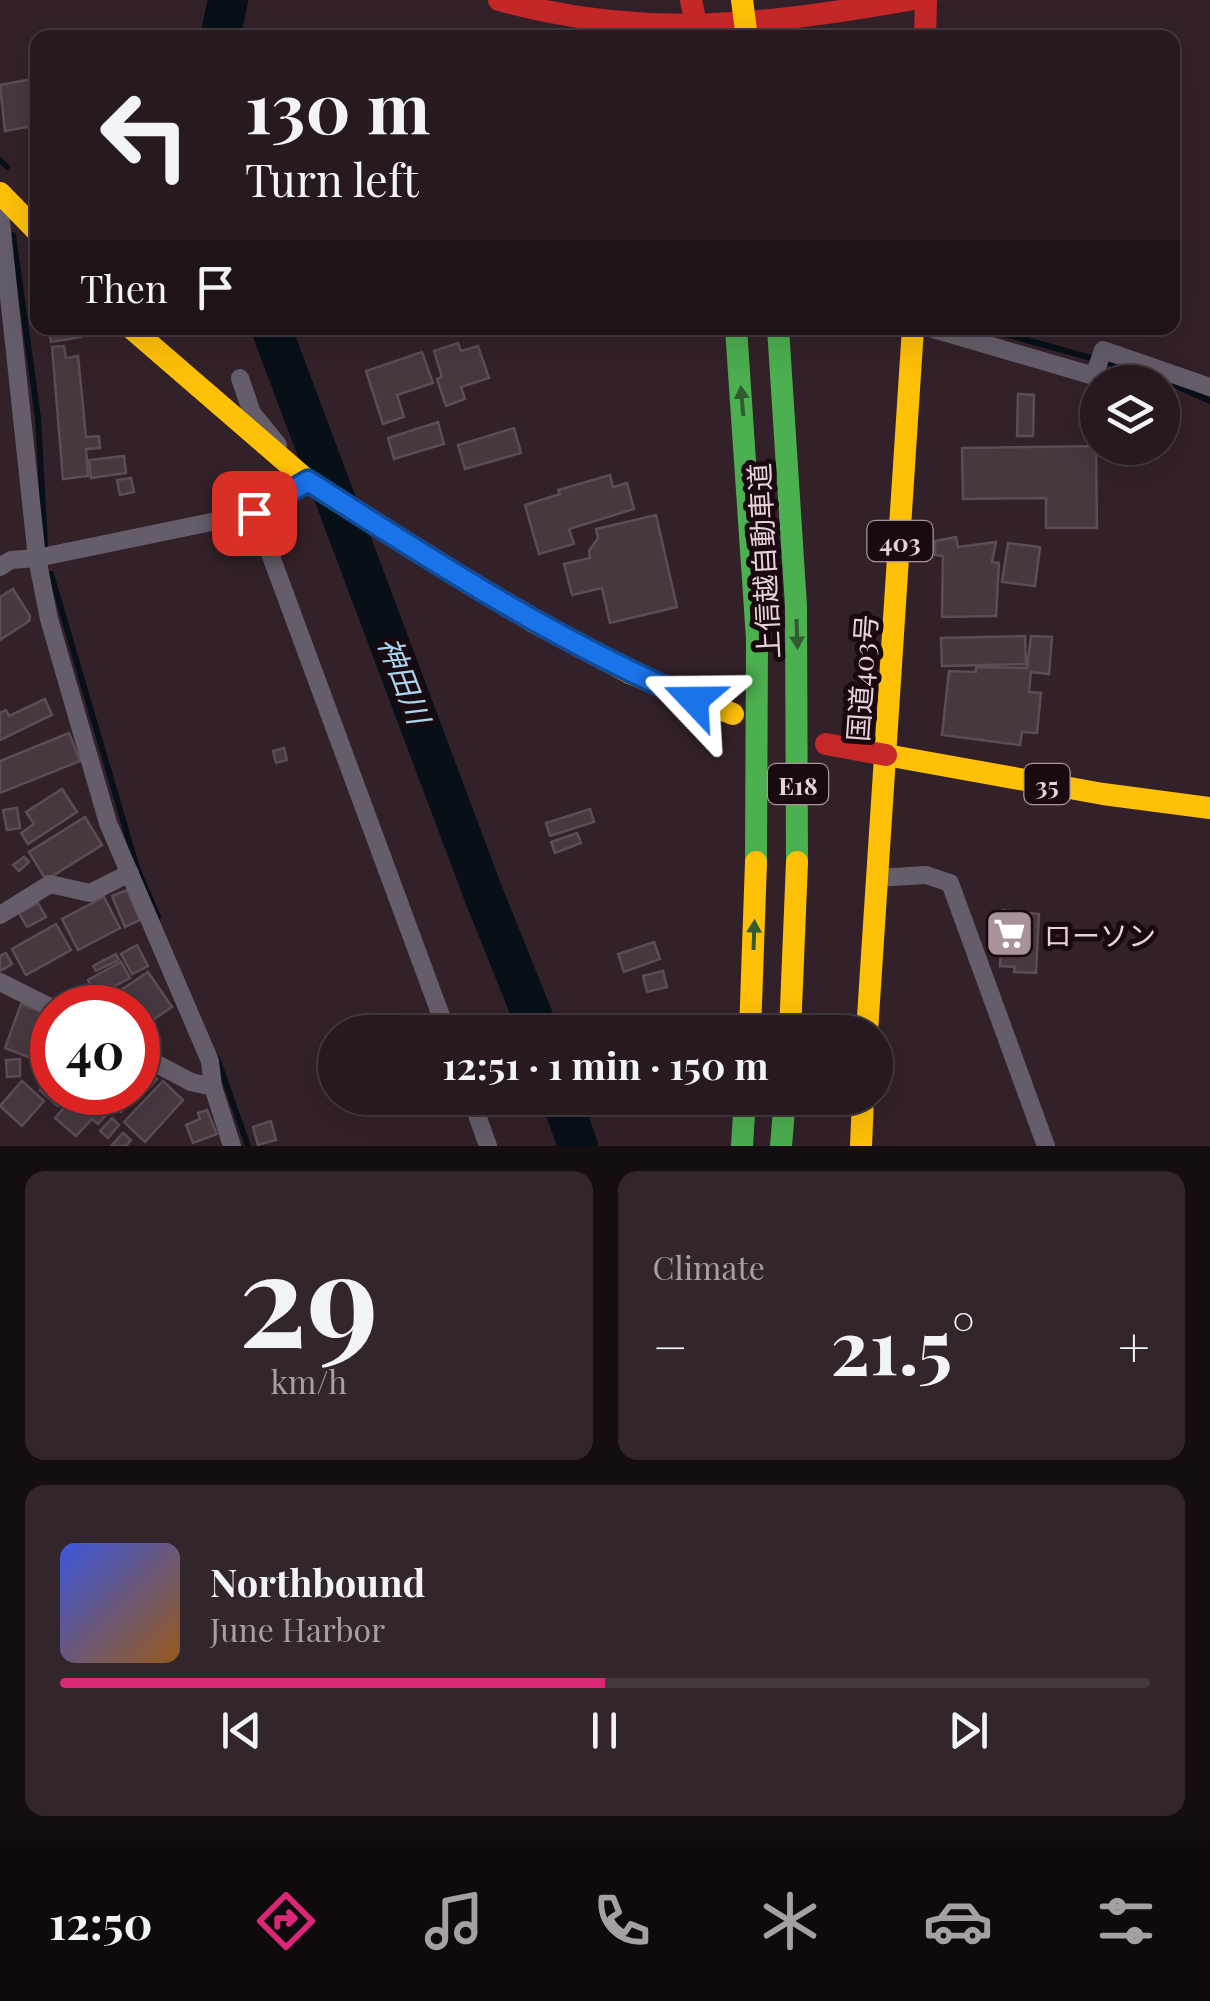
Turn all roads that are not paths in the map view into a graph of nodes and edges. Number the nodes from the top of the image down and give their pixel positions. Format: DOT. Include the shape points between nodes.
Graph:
graph roads {
  1 [pos="499,0"];
  2 [pos="691,0"];
  3 [pos="701,0"];
  4 [pos="742,0"];
  5 [pos="758,0"];
  6 [pos="909,0"];
  7 [pos="926,0"];
  8 [pos="700,30"];
  9 [pos="702,30"];
  10 [pos="746,30"];
  11 [pos="761,30"];
  12 [pos="925,30"];
  13 [pos="0,193"];
  14 [pos="0,212"];
  15 [pos="30,224"];
  16 [pos="138,335"];
  17 [pos="737,335"];
  18 [pos="779,335"];
  19 [pos="788,335"];
  20 [pos="914,335"];
  21 [pos="954,335"];
  22 [pos="240,378"];
  23 [pos="1210,386"];
  24 [pos="308,481"];
  25 [pos="254,513"];
  26 [pos="794,536"];
  27 [pos="37,558"];
  28 [pos="0,567"];
  29 [pos="733,714"];
  30 [pos="826,744"];
  31 [pos="886,754"];
  32 [pos="1210,808"];
  33 [pos="130,873"];
  34 [pos="876,878"];
  35 [pos="0,915"];
  36 [pos="0,982"];
  37 [pos="30,997"];
  38 [pos="441,1015"];
  39 [pos="751,1015"];
  40 [pos="791,1015"];
  41 [pos="868,1015"];
  42 [pos="160,1066"];
  43 [pos="214,1087"];
  44 [pos="476,1115"];
  45 [pos="744,1115"];
  46 [pos="784,1115"];
  47 [pos="862,1115"];
  48 [pos="232,1146"];
  49 [pos="488,1146"];
  50 [pos="742,1146"];
  51 [pos="781,1146"];
  52 [pos="860,1146"];
  53 [pos="1046,1146"];
  1 -- 6 [label="main road" via="593,21 682,26 794,20"];
  2 -- 8 [label="main road, bridge"];
  3 -- 9 [label="main road"];
  4 -- 10 [label="main road, bridge"];
  5 -- 11 [label="main road"];
  7 -- 12 [label="main road"];
  13 -- 15 [label="main road"];
  14 -- 27 [label="street"];
  16 -- 24 [label="main road"];
  39 -- 17 [label="main road, 上信越自動車道 / E18, one-way" via="758,683"];
  18 -- 26 [label="main road, 上信越自動車道 / E18"];
  19 -- 26 [label="main road"];
  20 -- 31 [label="main road, 国道403号 / 403"];
  21 -- 23 [label="street" via="1094,376 1102,350"];
  22 -- 24 [label="street" via="252,413"];
  24 -- 25 [label="street"];
  24 -- 29 [label="main road" via="532,622 630,673"];
  25 -- 27 [label="street"];
  25 -- 38 [label="street"];
  26 -- 40 [label="main road, 上信越自動車道 / E18, one-way" via="798,848"];
  27 -- 28 [label="street"];
  27 -- 33 [label="street" via="108,823"];
  30 -- 31 [label="main road"];
  31 -- 32 [label="main road, 35"];
  31 -- 34 [label="main road, 国道403号 / 403"];
  33 -- 35 [label="street" via="90,893 50,884"];
  33 -- 43 [label="street" via="210,1061"];
  34 -- 41 [label="main road, 国道403号 / 403"];
  34 -- 53 [label="street" via="926,875 950,882"];
  36 -- 37 [label="street"];
  42 -- 43 [label="street"];
  43 -- 48 [label="street"];
  44 -- 49 [label="street"];
  45 -- 50 [label="main road"];
  46 -- 51 [label="main road"];
  47 -- 52 [label="main road"];
}
